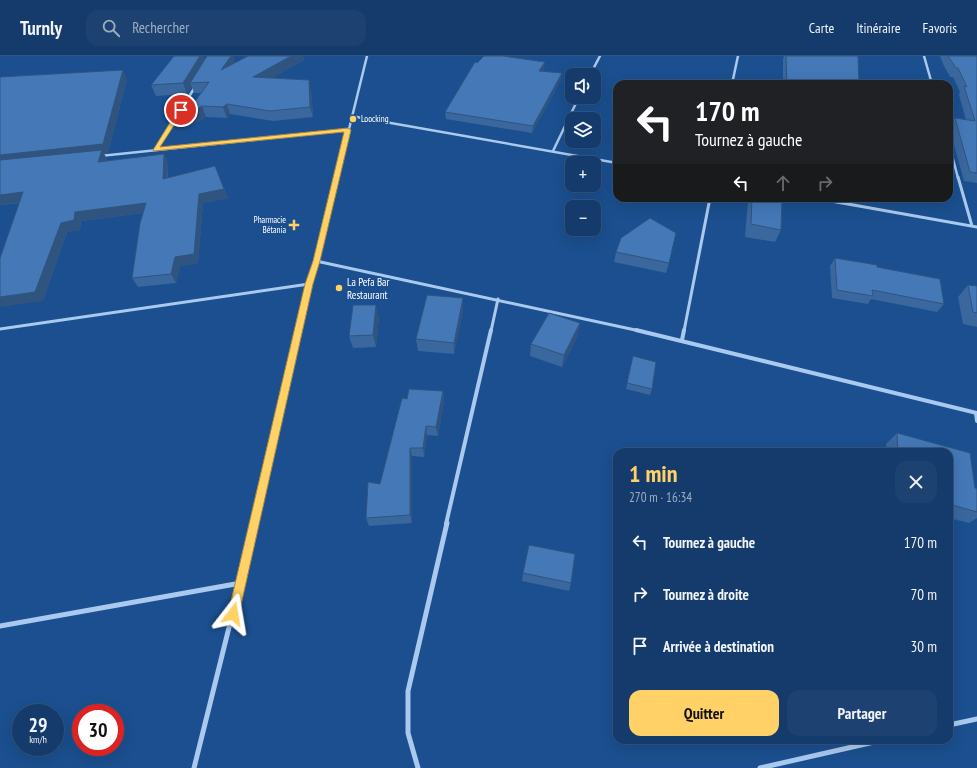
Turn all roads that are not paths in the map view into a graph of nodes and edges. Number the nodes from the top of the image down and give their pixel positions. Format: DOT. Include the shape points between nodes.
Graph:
graph roads {
  1 [pos="367,56"];
  2 [pos="600,56"];
  3 [pos="738,56"];
  4 [pos="924,56"];
  5 [pos="594,68"];
  6 [pos="733,80"];
  7 [pos="931,80"];
  8 [pos="197,83"];
  9 [pos="576,104"];
  10 [pos="351,116"];
  11 [pos="348,130"];
  12 [pos="156,150"];
  13 [pos="553,151"];
  14 [pos="93,157"];
  15 [pos="953,158"];
  16 [pos="613,161"];
  17 [pos="709,202"];
  18 [pos="837,202"];
  19 [pos="972,226"];
  20 [pos="977,227"];
  21 [pos="316,261"];
  22 [pos="309,284"];
  23 [pos="498,299"];
  24 [pos="0,329"];
  25 [pos="682,340"];
  26 [pos="976,413"];
  27 [pos="977,421"];
  28 [pos="241,583"];
  29 [pos="0,626"];
  30 [pos="977,719"];
  31 [pos="953,724"];
  32 [pos="865,744"];
  33 [pos="194,768"];
  34 [pos="418,768"];
  35 [pos="760,768"];
  1 -- 10 [label="street"];
  2 -- 5 [label="street"];
  3 -- 6 [label="street"];
  4 -- 7 [label="street"];
  8 -- 12 [label="street"];
  9 -- 13 [label="street"];
  10 -- 11 [label="street"];
  10 -- 13 [label="street"];
  11 -- 12 [label="street"];
  11 -- 21 [label="street"];
  12 -- 14 [label="street"];
  13 -- 16 [label="street"];
  15 -- 19 [label="street"];
  17 -- 25 [label="street"];
  18 -- 19 [label="street"];
  19 -- 20 [label="street"];
  21 -- 22 [label="street"];
  21 -- 23 [label="street"];
  22 -- 24 [label="street"];
  22 -- 28 [label="street"];
  23 -- 25 [label="street"];
  23 -- 34 [label="street" via="408,691 408,733"];
  25 -- 26 [label="street"];
  26 -- 27 [label="street"];
  28 -- 29 [label="street"];
  28 -- 33 [label="street"];
  30 -- 31 [label="street"];
  32 -- 35 [label="street"];
}
